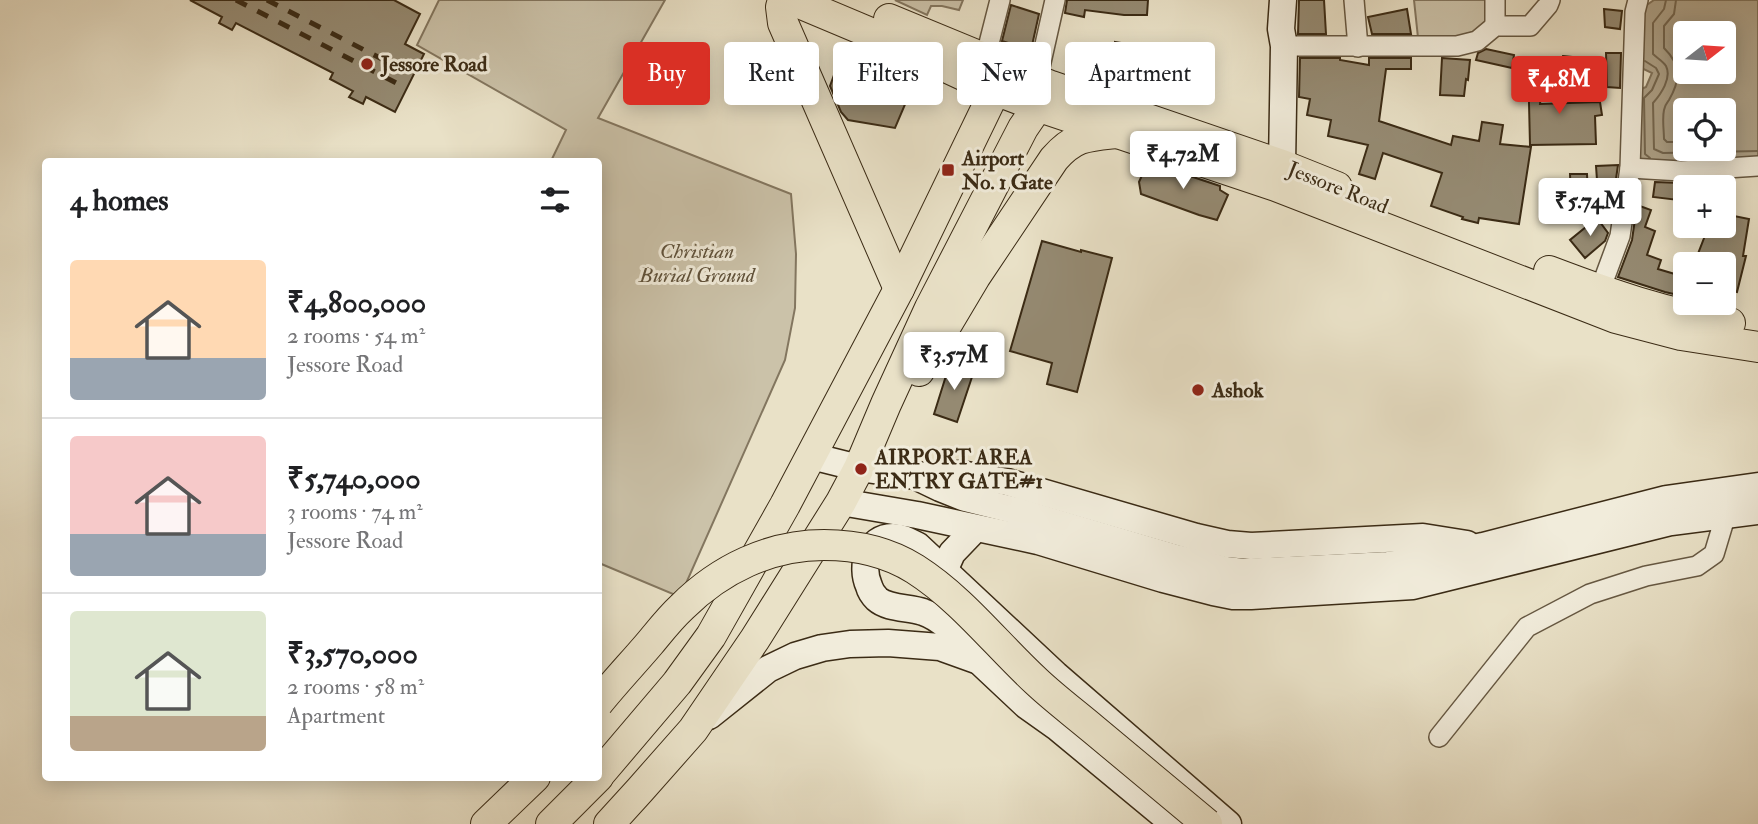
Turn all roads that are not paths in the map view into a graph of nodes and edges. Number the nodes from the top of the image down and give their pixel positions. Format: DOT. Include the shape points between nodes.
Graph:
graph roads {
  1 [pos="783,0"];
  2 [pos="792,0"];
  3 [pos="846,0"];
  4 [pos="1000,0"];
  5 [pos="1055,0"];
  6 [pos="1283,0"];
  7 [pos="1354,0"];
  8 [pos="1495,0"];
  9 [pos="1550,0"];
  10 [pos="1638,0"];
  11 [pos="1495,26"];
  12 [pos="997,42"];
  13 [pos="1049,42"];
  14 [pos="1284,46"];
  15 [pos="1358,47"];
  16 [pos="957,54"];
  17 [pos="957,62"];
  18 [pos="1051,94"];
  19 [pos="1051,96"];
  20 [pos="981,105"];
  21 [pos="1035,105"];
  22 [pos="1119,133"];
  23 [pos="1282,165"];
  24 [pos="1758,166"];
  25 [pos="1630,168"];
  26 [pos="899,289"];
  27 [pos="1600,290"];
  28 [pos="1758,326"];
  29 [pos="1758,347"];
  30 [pos="886,404"];
  31 [pos="811,456"];
  32 [pos="859,468"];
  33 [pos="1758,486"];
  34 [pos="841,502"];
  35 [pos="1758,511"];
  36 [pos="1726,514"];
  37 [pos="975,529"];
  38 [pos="944,571"];
  39 [pos="979,661"];
  40 [pos="602,698"];
  41 [pos="693,730"];
  42 [pos="1439,737"];
  43 [pos="602,772"];
  44 [pos="531,781"];
  45 [pos="594,781"];
  46 [pos="486,824"];
  47 [pos="551,824"];
  48 [pos="609,824"];
  49 [pos="1174,824"];
  50 [pos="1208,824"];
  51 [pos="1228,824"];
  1 -- 26 [label="main road" via="783,23"];
  2 -- 17 [label="main road" via="892,42"];
  3 -- 16 [label="main road"];
  4 -- 12 [label="street"];
  5 -- 13 [label="street"];
  6 -- 14 [label="street"];
  7 -- 15 [label="street"];
  8 -- 11 [label="street"];
  9 -- 11 [label="street" via="1530,26"];
  10 -- 25 [label="street"];
  11 -- 15 [label="street" via="1477,41 1457,46"];
  14 -- 15 [label="street"];
  14 -- 23 [label="street"];
  18 -- 23 [label="main road, Jessore Road"];
  19 -- 22 [label="main road, Jessore Road"];
  20 -- 26 [label="main road"];
  21 -- 30 [label="main road"];
  22 -- 29 [label="main road, Jessore Road" via="1276,186 1616,318 1681,335"];
  22 -- 30 [label="main road" via="1081,138 1054,159 921,368"];
  23 -- 27 [label="main road, Jessore Road"];
  24 -- 25 [label="street" via="1681,171"];
  25 -- 27 [label="street" via="1620,236"];
  26 -- 31 [label="main road"];
  27 -- 28 [label="main road, Jessore Road" via="1691,316"];
  30 -- 32 [label="main road"];
  31 -- 32 [label="street"];
  31 -- 43 [label="main road" via="711,636"];
  32 -- 33 [label="street" via="915,476 958,496 1176,558 1244,572 1411,562 1666,499"];
  32 -- 34 [label="main road"];
  34 -- 37 [label="street"];
  34 -- 41 [label="main road"];
  35 -- 36 [label="street"];
  36 -- 37 [label="street" via="1662,524 1412,586 1251,596 1213,593 1038,541"];
  36 -- 42 [label="street" via="1714,554 1697,566 1590,594 1527,627"];
  37 -- 38 [label="street" via="952,553"];
  38 -- 39 [label="street" via="918,546 894,537 877,544 864,567 877,599 933,616"];
  38 -- 51 [label="street"];
  39 -- 41 [label="street" via="922,645 849,644 822,649 768,669"];
  39 -- 49 [label="street" via="1027,706"];
  40 -- 50 [label="main road, bridge" via="681,607 733,568 778,550 806,545 866,549 915,569 937,586 1036,681"];
  41 -- 48 [label="main road"];
  44 -- 46 [label="main road"];
  45 -- 47 [label="main road"];
}
